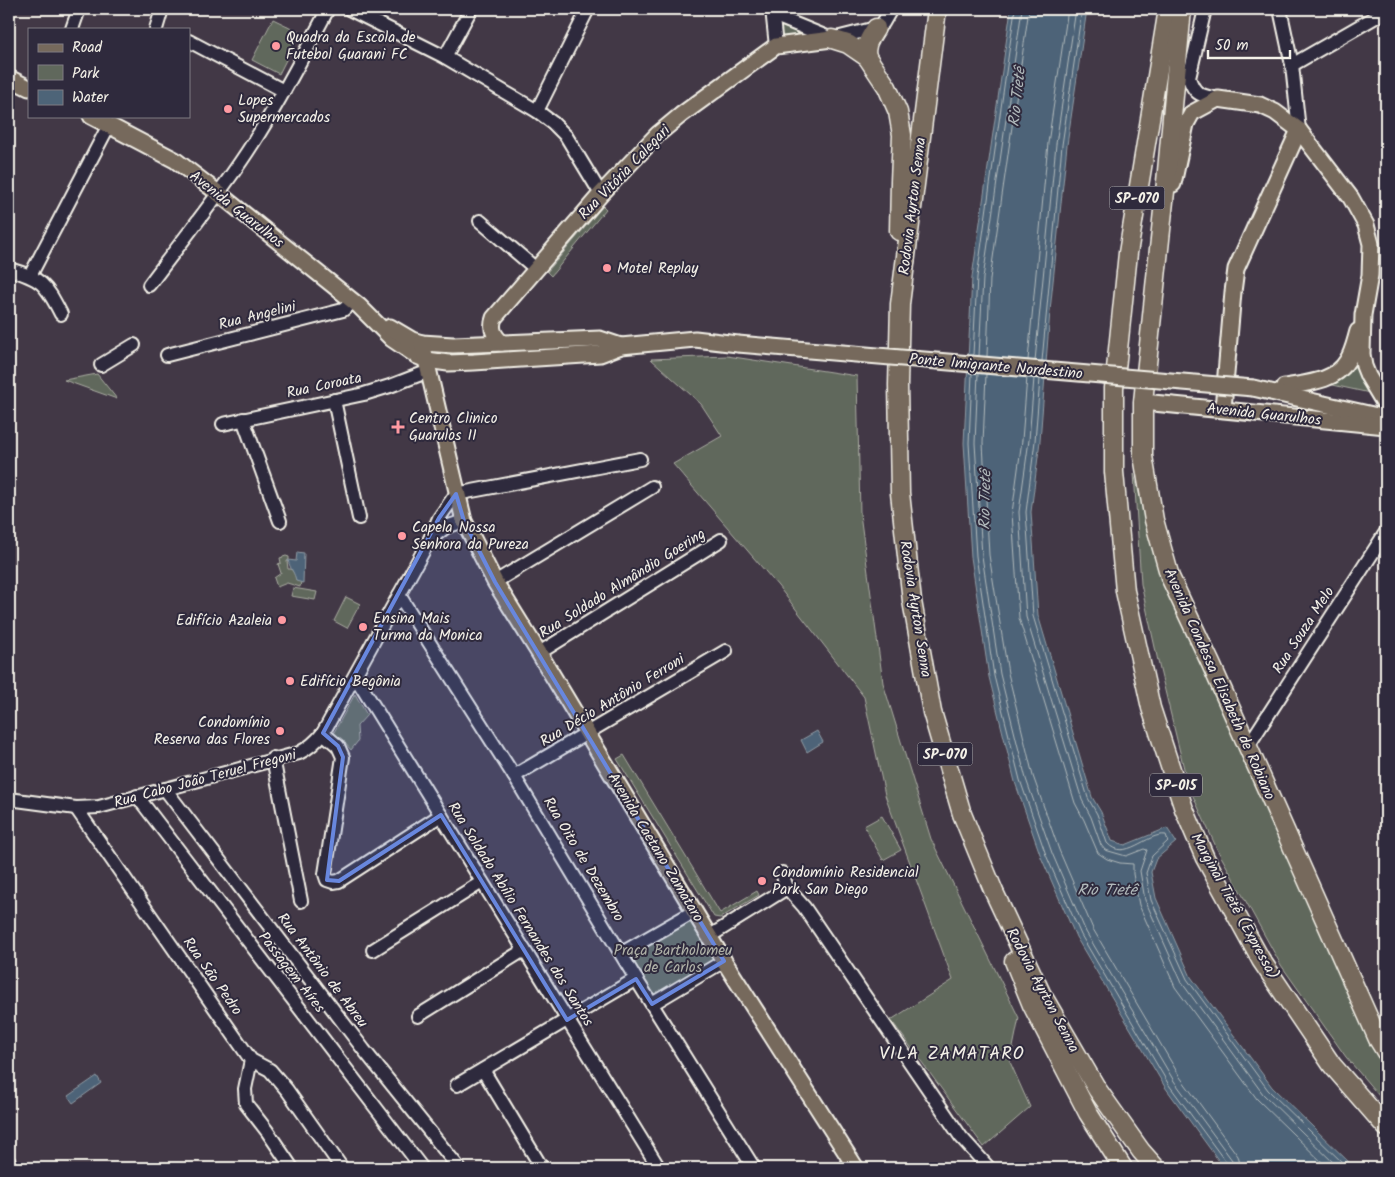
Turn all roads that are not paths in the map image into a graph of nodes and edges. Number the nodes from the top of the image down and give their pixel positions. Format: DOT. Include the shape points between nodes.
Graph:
graph roads {
  1 [pos="79,9"];
  2 [pos="162,9"];
  3 [pos="328,9"];
  4 [pos="349,9"];
  5 [pos="471,9"];
  6 [pos="588,9"];
  7 [pos="891,9"];
  8 [pos="937,9"];
  9 [pos="1168,9"];
  10 [pos="1182,9"];
  11 [pos="1205,9"];
  12 [pos="1280,9"];
  13 [pos="1386,10"];
  14 [pos="772,12"];
  15 [pos="159,27"];
  16 [pos="72,28"];
  17 [pos="876,28"];
  18 [pos="832,39"];
  19 [pos="190,42"];
  20 [pos="776,46"];
  21 [pos="445,57"];
  22 [pos="867,57"];
  23 [pos="1292,65"];
  24 [pos="10,81"];
  25 [pos="28,88"];
  26 [pos="284,91"];
  27 [pos="1218,99"];
  28 [pos="537,111"];
  29 [pos="95,118"];
  30 [pos="110,125"];
  31 [pos="1299,130"];
  32 [pos="218,193"];
  33 [pos="601,194"];
  34 [pos="1163,206"];
  35 [pos="480,221"];
  36 [pos="9,269"];
  37 [pos="536,269"];
  38 [pos="30,276"];
  39 [pos="149,285"];
  40 [pos="353,302"];
  41 [pos="900,304"];
  42 [pos="61,314"];
  43 [pos="1363,316"];
  44 [pos="372,318"];
  45 [pos="422,343"];
  46 [pos="502,343"];
  47 [pos="738,344"];
  48 [pos="134,345"];
  49 [pos="621,346"];
  50 [pos="167,355"];
  51 [pos="101,365"];
  52 [pos="428,366"];
  53 [pos="1284,387"];
  54 [pos="1114,388"];
  55 [pos="1254,388"];
  56 [pos="334,400"];
  57 [pos="1143,402"];
  58 [pos="1386,407"];
  59 [pos="1223,409"];
  60 [pos="1386,418"];
  61 [pos="243,419"];
  62 [pos="223,424"];
  63 [pos="1386,426"];
  64 [pos="640,459"];
  65 [pos="652,487"];
  66 [pos="456,494"];
  67 [pos="359,518"];
  68 [pos="280,521"];
  69 [pos="464,521"];
  70 [pos="1386,532"];
  71 [pos="430,539"];
  72 [pos="721,540"];
  73 [pos="495,582"];
  74 [pos="400,595"];
  75 [pos="726,651"];
  76 [pos="539,653"];
  77 [pos="355,676"];
  78 [pos="323,733"];
  79 [pos="588,733"];
  80 [pos="1248,746"];
  81 [pos="273,758"];
  82 [pos="514,776"];
  83 [pos="165,789"];
  84 [pos="137,796"];
  85 [pos="9,799"];
  86 [pos="76,808"];
  87 [pos="441,815"];
  88 [pos="782,873"];
  89 [pos="482,882"];
  90 [pos="787,888"];
  91 [pos="994,892"];
  92 [pos="301,901"];
  93 [pos="695,911"];
  94 [pos="710,936"];
  95 [pos="373,950"];
  96 [pos="524,950"];
  97 [pos="622,953"];
  98 [pos="724,961"];
  99 [pos="636,979"];
  100 [pos="652,1004"];
  101 [pos="418,1016"];
  102 [pos="567,1020"];
  103 [pos="1386,1052"];
  104 [pos="251,1060"];
  105 [pos="483,1070"];
  106 [pos="458,1085"];
  107 [pos="1386,1127"];
  108 [pos="9,1162"];
  109 [pos="1152,1163"];
  110 [pos="12,1168"];
  111 [pos="292,1168"];
  112 [pos="342,1168"];
  113 [pos="422,1168"];
  114 [pos="459,1168"];
  115 [pos="542,1168"];
  116 [pos="659,1168"];
  117 [pos="754,1168"];
  118 [pos="856,1168"];
  119 [pos="989,1168"];
  120 [pos="1123,1168"];
  1 -- 16 [label="street"];
  2 -- 15 [label="street"];
  3 -- 26 [label="street"];
  4 -- 21 [label="street"];
  5 -- 21 [label="street"];
  6 -- 28 [label="street"];
  7 -- 17 [label="street"];
  8 -- 41 [label="highway, Rodovia Ayrton Senna / SP-070"];
  9 -- 54 [label="highway, SP-070" via="1128,253"];
  10 -- 34 [label="highway, Avenida Condessa Elisabeth de Robiano"];
  11 -- 27 [label="street" via="1189,78 1199,95"];
  12 -- 23 [label="street"];
  13 -- 23 [label="street"];
  14 -- 18 [label="street"];
  14 -- 20 [label="street"];
  17 -- 18 [label="street"];
  17 -- 22 [label="highway" via="867,42"];
  18 -- 20 [label="main road, Rua Vitória Calegari"];
  18 -- 22 [label="highway" via="848,44"];
  19 -- 26 [label="street"];
  20 -- 33 [label="main road, Rua Vitória Calegari" via="658,134"];
  21 -- 28 [label="street"];
  22 -- 41 [label="highway" via="888,87 898,112 902,135"];
  23 -- 31 [label="street"];
  24 -- 25 [label="main road"];
  26 -- 32 [label="street"];
  27 -- 31 [label="main road" via="1260,105"];
  27 -- 34 [label="main road" via="1192,113 1186,124 1172,188"];
  28 -- 33 [label="street" via="566,136"];
  29 -- 30 [label="main road, Avenida Guarulhos"];
  30 -- 32 [label="main road, Avenida Guarulhos" via="175,160"];
  30 -- 38 [label="street"];
  31 -- 43 [label="main road" via="1351,198 1366,225 1371,244 1370,275"];
  31 -- 59 [label="main road" via="1236,269"];
  32 -- 39 [label="street"];
  32 -- 40 [label="main road, Avenida Guarulhos"];
  33 -- 37 [label="main road, Rua Vitória Calegari"];
  34 -- 57 [label="highway, Avenida Condessa Elisabeth de Robiano"];
  35 -- 37 [label="street"];
  36 -- 38 [label="street"];
  37 -- 46 [label="main road, Rua Vitória Calegari" via="494,318 492,329"];
  38 -- 42 [label="street" via="48,290"];
  40 -- 44 [label="main road, Avenida Guarulhos"];
  40 -- 50 [label="street, Rua Angelini" via="343,310"];
  41 -- 91 [label="highway, Rodovia Ayrton Senna / SP-070" via="900,494 912,601 932,712 962,814"];
  43 -- 53 [label="main road" via="1348,360 1340,370 1329,377"];
  43 -- 58 [label="main road" via="1364,366"];
  44 -- 45 [label="main road, Avenida Guarulhos"];
  44 -- 52 [label="main road, Avenida Guarulhos" via="392,339"];
  45 -- 46 [label="main road, Avenida Guarulhos"];
  45 -- 52 [label="main road"];
  46 -- 49 [label="main road, Avenida Guarulhos" via="600,340"];
  47 -- 49 [label="main road, Avenida Guarulhos" via="695,339"];
  47 -- 55 [label="main road, Ponte Imigrante Nordestino, bridge"];
  48 -- 51 [label="street"];
  49 -- 52 [label="main road, Avenida Guarulhos" via="600,354 448,362"];
  52 -- 56 [label="street, Rua Coroata" via="390,386"];
  52 -- 66 [label="main road"];
  53 -- 55 [label="main road, Avenida Guarulhos"];
  53 -- 58 [label="main road, Avenida Guarulhos"];
  54 -- 107 [label="highway, Marginal Tietê (Expressa) / SP-015" via="1114,472 1125,592 1151,708 1184,809 1205,858 1261,960 1332,1065"];
  55 -- 60 [label="main road, Avenida Guarulhos"];
  56 -- 61 [label="street, Rua Coroata"];
  56 -- 67 [label="street"];
  57 -- 59 [label="main road, Avenida Guarulhos"];
  57 -- 80 [label="highway, Avenida Condessa Elisabeth de Robiano" via="1143,456 1154,520 1170,577"];
  59 -- 63 [label="main road, Avenida Guarulhos"];
  61 -- 62 [label="street, Rua Coroata"];
  61 -- 68 [label="street"];
  64 -- 66 [label="street"];
  65 -- 73 [label="street"];
  66 -- 69 [label="main road"];
  66 -- 71 [label="street, Rua Cabo João Teruel Fregoni"];
  69 -- 71 [label="street, Rua Cabo João Teruel Fregoni" via="446,527"];
  69 -- 73 [label="main road, Avenida Caetano Zamataro"];
  70 -- 80 [label="street, Rua Souza Melo"];
  71 -- 74 [label="street, Rua Cabo João Teruel Fregoni"];
  72 -- 76 [label="street, Rua Soldado Almândio Goering"];
  73 -- 76 [label="main road, Avenida Caetano Zamataro"];
  74 -- 77 [label="street, Rua Cabo João Teruel Fregoni"];
  74 -- 82 [label="street, Rua Oito de Dezembro"];
  75 -- 79 [label="street, Rua Décio Antônio Ferroni"];
  76 -- 79 [label="main road, Avenida Caetano Zamataro"];
  77 -- 78 [label="street, Rua Cabo João Teruel Fregoni"];
  77 -- 87 [label="street, Rua Soldado Abílio Fernandes dos Santos"];
  78 -- 81 [label="street, Rua Cabo João Teruel Fregoni" via="308,748"];
  78 -- 87 [label="street" via="338,746 343,757 325,874 327,880 339,881"];
  79 -- 82 [label="street, Rua Décio Antônio Ferroni"];
  79 -- 93 [label="main road, Avenida Caetano Zamataro"];
  80 -- 103 [label="highway, Avenida Condessa Elisabeth de Robiano"];
  81 -- 83 [label="street, Rua Cabo João Teruel Fregoni"];
  81 -- 92 [label="street"];
  82 -- 97 [label="street, Rua Oito de Dezembro"];
  83 -- 84 [label="street, Rua Cabo João Teruel Fregoni"];
  83 -- 114 [label="street, Rua Antônio de Abreu" via="364,1050"];
  84 -- 86 [label="street, Rua Cabo João Teruel Fregoni" via="99,807"];
  84 -- 113 [label="street, Passagem Aíres"];
  85 -- 86 [label="street, Rua Cabo João Teruel Fregoni"];
  86 -- 104 [label="street, Rua São Pedro"];
  87 -- 89 [label="street, Rua Soldado Abílio Fernandes dos Santos"];
  88 -- 90 [label="street"];
  89 -- 95 [label="street"];
  89 -- 96 [label="street, Rua Soldado Abílio Fernandes dos Santos"];
  90 -- 94 [label="street"];
  90 -- 119 [label="street" via="804,907 961,1137"];
  91 -- 109 [label="highway, Rodovia Ayrton Senna / SP-070" via="1046,1001 1097,1089"];
  91 -- 120 [label="highway" via="994,914 1032,1005 1088,1113"];
  93 -- 94 [label="main road, Avenida Caetano Zamataro"];
  93 -- 97 [label="street"];
  94 -- 98 [label="main road, Avenida Caetano Zamataro"];
  96 -- 101 [label="street"];
  96 -- 102 [label="street, Rua Soldado Abílio Fernandes dos Santos"];
  97 -- 99 [label="street, Rua Oito de Dezembro"];
  98 -- 100 [label="street"];
  98 -- 118 [label="main road, Avenida Caetano Zamataro"];
  99 -- 100 [label="street, Rua Oito de Dezembro"];
  99 -- 102 [label="street"];
  100 -- 117 [label="street, Rua Oito de Dezembro"];
  102 -- 105 [label="street"];
  102 -- 116 [label="street, Rua Soldado Abílio Fernandes dos Santos"];
  104 -- 111 [label="street" via="244,1089 246,1104"];
  104 -- 112 [label="street" via="270,1070 287,1090"];
  105 -- 106 [label="street"];
  105 -- 115 [label="street"];
  108 -- 110 [label="street"];
}
